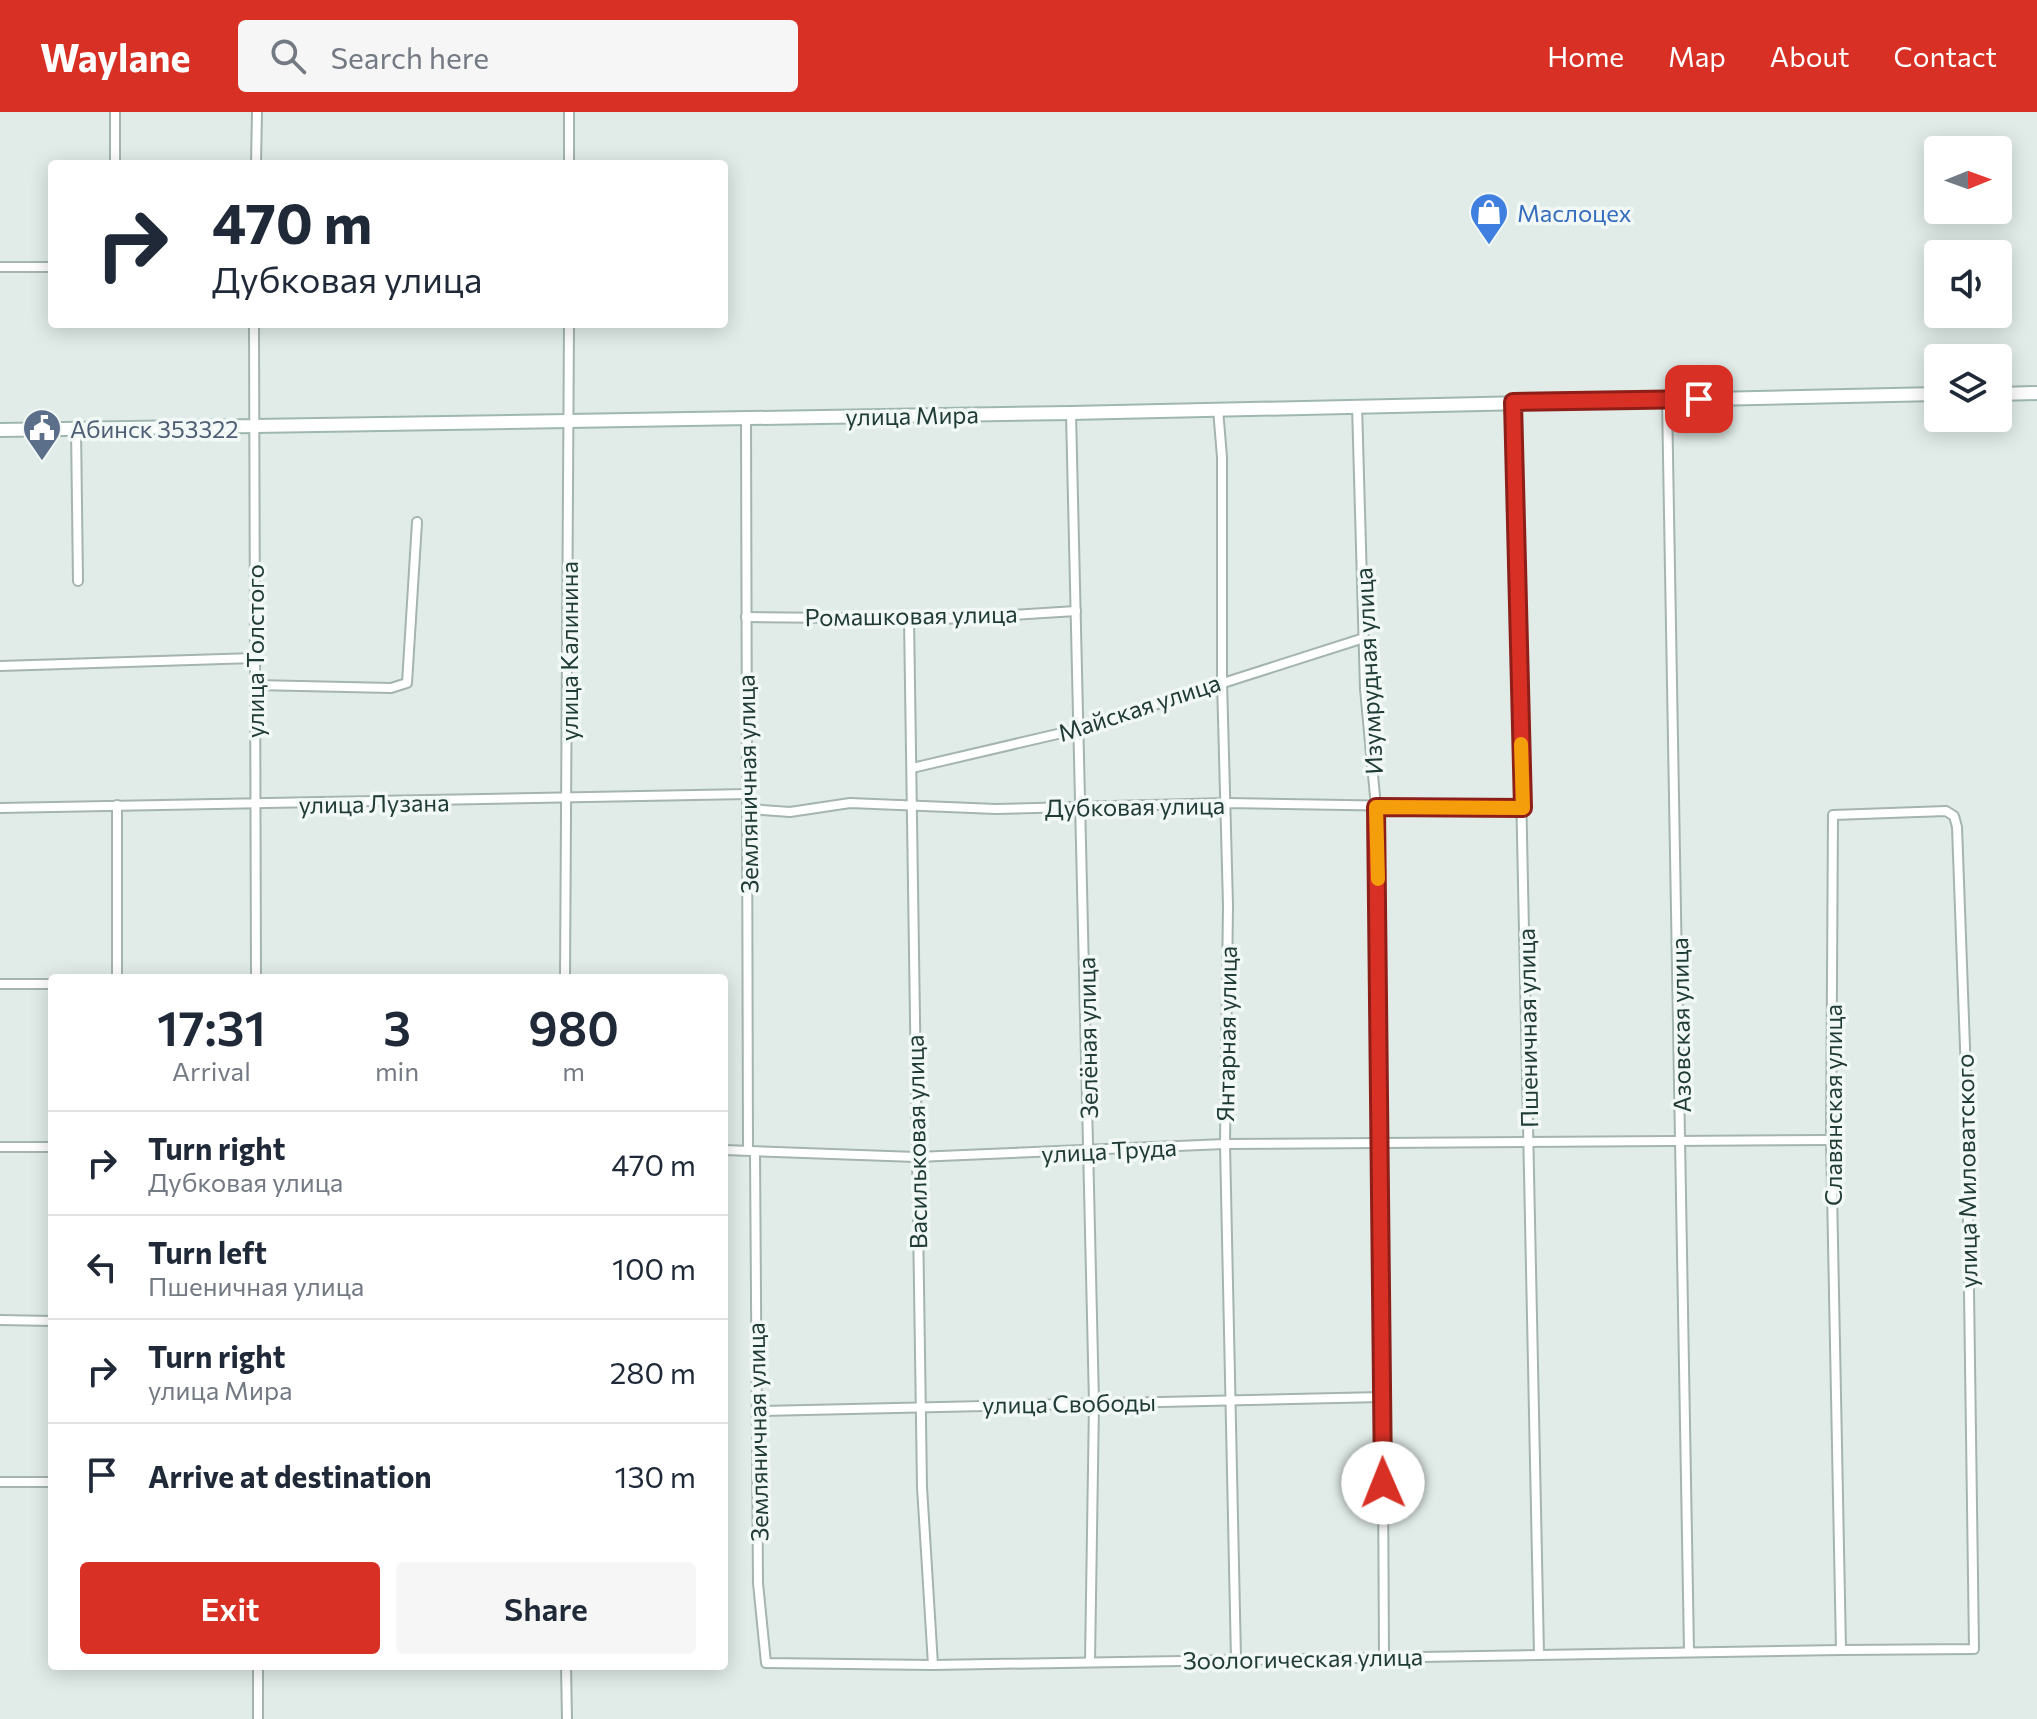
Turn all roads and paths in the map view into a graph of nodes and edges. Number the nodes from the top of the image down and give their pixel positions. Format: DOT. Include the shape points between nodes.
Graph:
graph roads {
  1 [pos="115,112"];
  2 [pos="257,112"];
  3 [pos="569,112"];
  4 [pos="115,160"];
  5 [pos="256,160"];
  6 [pos="569,160"];
  7 [pos="0,267"];
  8 [pos="48,267"];
  9 [pos="254,328"];
  10 [pos="569,328"];
  11 [pos="2037,393"];
  12 [pos="1924,394"];
  13 [pos="2012,394"];
  14 [pos="1667,399"];
  15 [pos="1513,402"];
  16 [pos="1357,405"];
  17 [pos="1218,409"];
  18 [pos="1071,413"];
  19 [pos="746,418"];
  20 [pos="568,421"];
  21 [pos="253,426"];
  22 [pos="76,429"];
  23 [pos="0,430"];
  24 [pos="417,522"];
  25 [pos="78,581"];
  26 [pos="1076,611"];
  27 [pos="746,617"];
  28 [pos="909,618"];
  29 [pos="1364,638"];
  30 [pos="255,658"];
  31 [pos="0,666"];
  32 [pos="1222,681"];
  33 [pos="255,685"];
  34 [pos="1079,729"];
  35 [pos="912,768"];
  36 [pos="748,794"];
  37 [pos="568,799"];
  38 [pos="1226,803"];
  39 [pos="117,805"];
  40 [pos="254,805"];
  41 [pos="911,805"];
  42 [pos="1081,807"];
  43 [pos="1376,807"];
  44 [pos="0,808"];
  45 [pos="1523,808"];
  46 [pos="749,809"];
  47 [pos="1833,815"];
  48 [pos="117,974"];
  49 [pos="256,974"];
  50 [pos="565,974"];
  51 [pos="0,984"];
  52 [pos="48,984"];
  53 [pos="1831,1140"];
  54 [pos="1529,1141"];
  55 [pos="1682,1141"];
  56 [pos="1380,1142"];
  57 [pos="1225,1144"];
  58 [pos="0,1147"];
  59 [pos="48,1147"];
  60 [pos="728,1150"];
  61 [pos="751,1151"];
  62 [pos="1089,1152"];
  63 [pos="916,1157"];
  64 [pos="0,1320"];
  65 [pos="48,1321"];
  66 [pos="1382,1397"];
  67 [pos="1231,1401"];
  68 [pos="1094,1403"];
  69 [pos="923,1405"];
  70 [pos="757,1411"];
  71 [pos="0,1482"];
  72 [pos="48,1482"];
  73 [pos="1974,1649"];
  74 [pos="1841,1650"];
  75 [pos="1689,1651"];
  76 [pos="1539,1654"];
  77 [pos="1384,1656"];
  78 [pos="1236,1659"];
  79 [pos="1090,1662"];
  80 [pos="766,1663"];
  81 [pos="933,1665"];
  82 [pos="258,1670"];
  83 [pos="566,1670"];
  84 [pos="258,1719"];
  85 [pos="567,1719"];
  1 -- 4 [label="street"];
  2 -- 5 [label="street"];
  3 -- 6 [label="street"];
  7 -- 8 [label="street"];
  9 -- 21 [label="street, улица Толстого"];
  10 -- 20 [label="street, улица Калинина"];
  11 -- 13 [label="main road"];
  12 -- 14 [label="main road, улица Мира"];
  14 -- 15 [label="main road, улица Мира"];
  14 -- 55 [label="street, Азовская улица"];
  15 -- 16 [label="main road, улица Мира"];
  15 -- 45 [label="street, Пшеничная улица"];
  16 -- 17 [label="main road, улица Мира"];
  16 -- 29 [label="street, Изумрудная улица"];
  17 -- 18 [label="main road, улица Мира"];
  17 -- 32 [label="street, Янтарная улица"];
  18 -- 19 [label="main road, улица Мира"];
  18 -- 26 [label="street, Зелёная улица"];
  19 -- 20 [label="main road, улица Мира"];
  19 -- 27 [label="street, Земляничная улица"];
  20 -- 21 [label="main road, улица Мира"];
  20 -- 37 [label="street, улица Калинина"];
  21 -- 22 [label="main road, улица Мира"];
  21 -- 30 [label="street, улица Толстого"];
  22 -- 23 [label="main road, улица Мира"];
  22 -- 25 [label="street"];
  24 -- 33 [label="street" via="407,683 391,688"];
  26 -- 28 [label="street, Ромашковая улица"];
  26 -- 34 [label="street, Зелёная улица"];
  27 -- 28 [label="street, Ромашковая улица"];
  27 -- 36 [label="street, Земляничная улица"];
  28 -- 35 [label="street, Васильковая улица"];
  29 -- 32 [label="street, Майская улица"];
  29 -- 43 [label="street, Изумрудная улица"];
  30 -- 31 [label="street"];
  30 -- 33 [label="street, улица Толстого"];
  32 -- 34 [label="street, Майская улица"];
  32 -- 38 [label="street, Янтарная улица"];
  33 -- 40 [label="street, улица Толстого"];
  34 -- 35 [label="street, Майская улица"];
  34 -- 42 [label="street, Зелёная улица"];
  35 -- 41 [label="street, Васильковая улица"];
  36 -- 37 [label="street, улица Лузана"];
  36 -- 46 [label="street, Земляничная улица"];
  37 -- 40 [label="street, улица Лузана"];
  37 -- 50 [label="street, улица Калинина"];
  38 -- 42 [label="street, Дубковая улица"];
  38 -- 43 [label="street, Дубковая улица"];
  38 -- 57 [label="street, Янтарная улица"];
  39 -- 40 [label="street, улица Лузана"];
  39 -- 44 [label="street, улица Лузана"];
  39 -- 48 [label="street"];
  40 -- 49 [label="street, улица Толстого"];
  41 -- 42 [label="street, Дубковая улица"];
  41 -- 46 [label="street, Дубковая улица" via="850,803 790,812"];
  41 -- 63 [label="street, Васильковая улица"];
  42 -- 62 [label="street, Зелёная улица"];
  43 -- 45 [label="street, Дубковая улица"];
  43 -- 56 [label="street, Изумрудная улица"];
  45 -- 54 [label="street, Пшеничная улица"];
  46 -- 61 [label="street, Земляничная улица"];
  47 -- 53 [label="street, Славянская улица"];
  47 -- 73 [label="street, улица Миловатского" via="1946,811 1957,827"];
  51 -- 52 [label="street"];
  53 -- 55 [label="street, улица Труда"];
  53 -- 74 [label="street, Славянская улица"];
  54 -- 55 [label="street, улица Труда"];
  54 -- 56 [label="street, улица Труда"];
  54 -- 76 [label="street, Пшеничная улица"];
  55 -- 75 [label="street, Азовская улица"];
  56 -- 57 [label="street, улица Труда"];
  56 -- 66 [label="street, Изумрудная улица"];
  57 -- 62 [label="street, улица Труда"];
  57 -- 67 [label="street, Янтарная улица"];
  58 -- 59 [label="street"];
  60 -- 61 [label="street, улица Труда"];
  61 -- 63 [label="street, улица Труда"];
  61 -- 70 [label="street, Земляничная улица"];
  62 -- 63 [label="street, улица Труда"];
  62 -- 68 [label="street, Зелёная улица"];
  63 -- 69 [label="street, Васильковая улица"];
  64 -- 65 [label="street"];
  66 -- 67 [label="street, улица Свободы"];
  66 -- 77 [label="street, Изумрудная улица"];
  67 -- 68 [label="street, улица Свободы"];
  67 -- 78 [label="street, Янтарная улица"];
  68 -- 69 [label="street, улица Свободы"];
  68 -- 79 [label="street, Зелёная улица"];
  69 -- 70 [label="street, улица Свободы"];
  69 -- 81 [label="street, Васильковая улица" via="922,1487"];
  70 -- 80 [label="street, Земляничная улица" via="758,1583"];
  71 -- 72 [label="street"];
  73 -- 74 [label="street, Зоологическая улица"];
  74 -- 75 [label="street, Зоологическая улица"];
  75 -- 76 [label="street, Зоологическая улица"];
  76 -- 77 [label="street, Зоологическая улица"];
  77 -- 78 [label="street, Зоологическая улица"];
  78 -- 79 [label="street, Зоологическая улица"];
  79 -- 81 [label="street, Зоологическая улица"];
  80 -- 81 [label="street, Зоологическая улица"];
  82 -- 84 [label="street"];
  83 -- 85 [label="street"];
}
